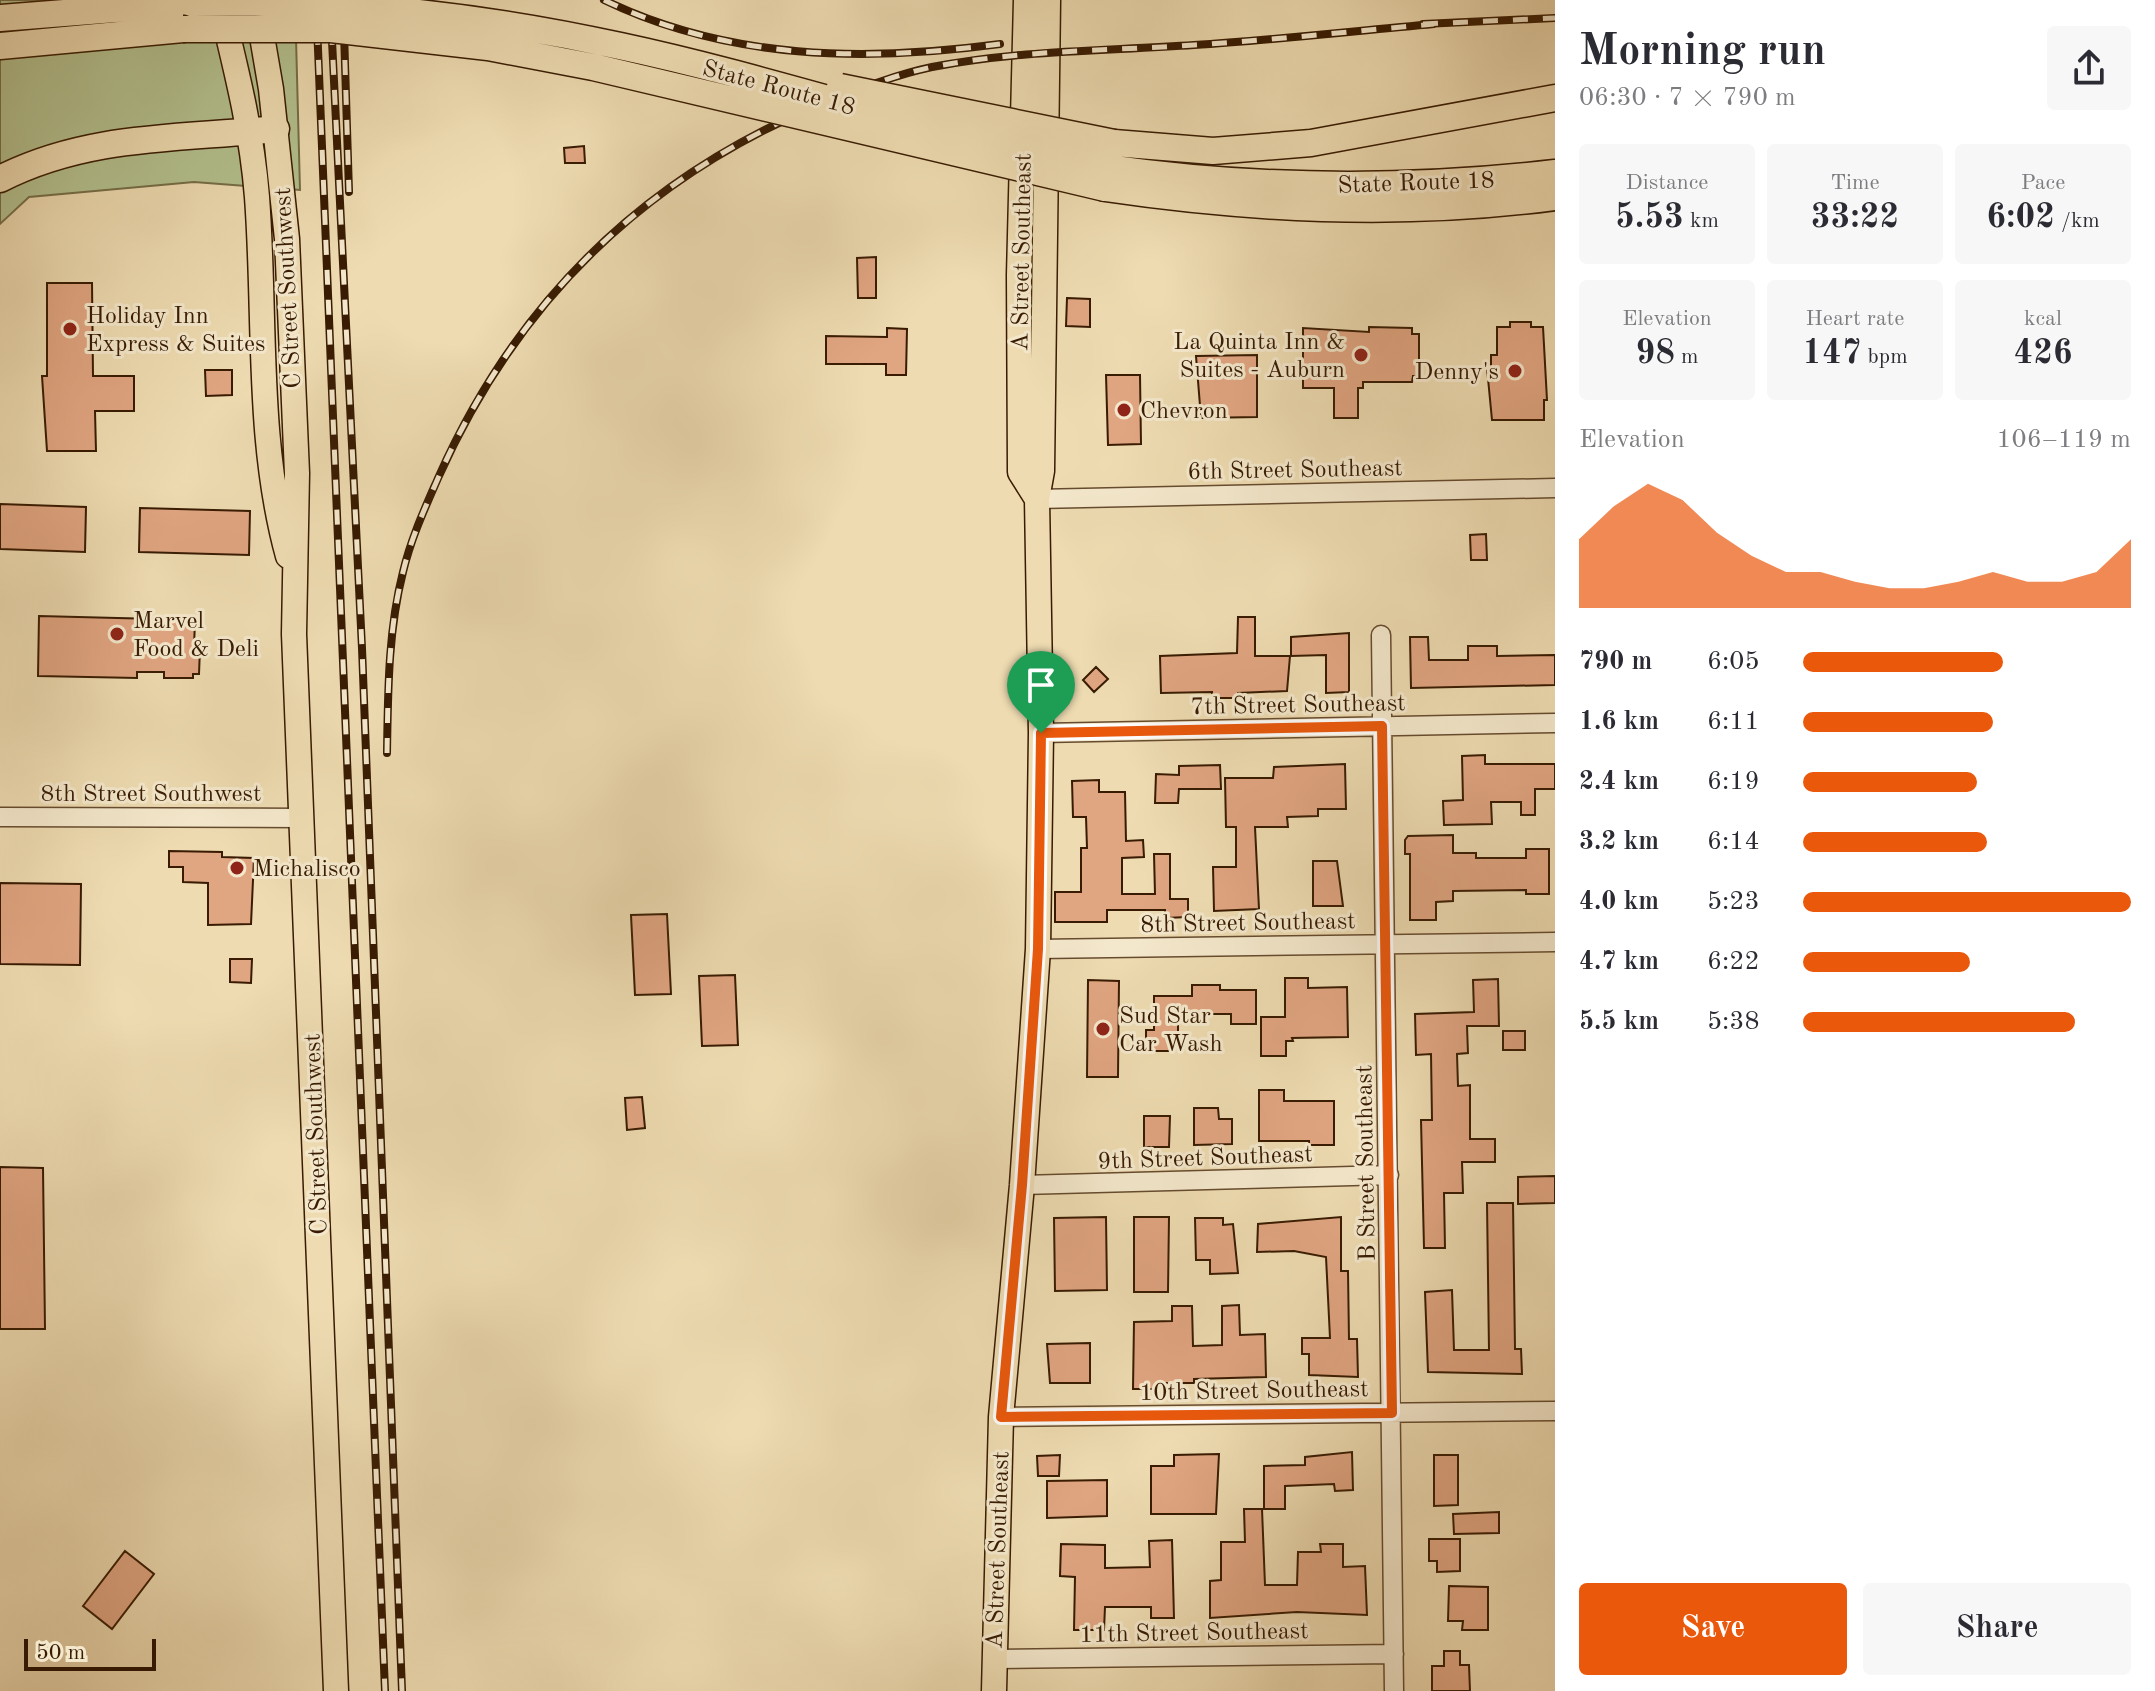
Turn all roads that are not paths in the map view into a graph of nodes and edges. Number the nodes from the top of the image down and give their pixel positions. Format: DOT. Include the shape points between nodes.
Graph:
graph roads {
  1 [pos="156,0"];
  2 [pos="219,0"];
  3 [pos="256,0"];
  4 [pos="274,0"];
  5 [pos="1026,0"];
  6 [pos="1048,0"];
  7 [pos="192,3"];
  8 [pos="0,18"];
  9 [pos="0,46"];
  10 [pos="271,89"];
  11 [pos="1555,98"];
  12 [pos="276,129"];
  13 [pos="249,132"];
  14 [pos="1109,166"];
  15 [pos="1555,173"];
  16 [pos="0,179"];
  17 [pos="1555,197"];
  18 [pos="1412,208"];
  19 [pos="1555,214"];
  20 [pos="1555,488"];
  21 [pos="1037,499"];
  22 [pos="294,578"];
  23 [pos="1381,635"];
  24 [pos="1555,723"];
  25 [pos="1382,726"];
  26 [pos="1041,733"];
  27 [pos="0,817"];
  28 [pos="302,818"];
  29 [pos="1555,942"];
  30 [pos="1386,944"];
  31 [pos="1038,949"];
  32 [pos="1389,1175"];
  33 [pos="1022,1185"];
  34 [pos="1555,1411"];
  35 [pos="1392,1413"];
  36 [pos="1001,1417"];
  37 [pos="1394,1654"];
  38 [pos="994,1659"];
  39 [pos="336,1691"];
  40 [pos="994,1691"];
  41 [pos="1394,1691"];
  1 -- 7 [label="highway"];
  2 -- 13 [label="main road, C Street Southwest"];
  3 -- 10 [label="main road, C Street Southwest"];
  4 -- 10 [label="main road"];
  5 -- 21 [label="main road, A Street Southeast" via="1020,472"];
  6 -- 21 [label="main road, A Street Southeast" via="1042,471"];
  7 -- 8 [label="highway, State Route 18"];
  7 -- 14 [label="highway, State Route 18, bridge" via="311,3 457,17 607,43 963,137"];
  9 -- 14 [label="highway, State Route 18, bridge" via="183,29 331,29 515,51"];
  10 -- 12 [label="main road, C Street Southwest"];
  11 -- 14 [label="highway" via="1311,143"];
  12 -- 13 [label="highway"];
  12 -- 22 [label="main road, C Street Southwest" via="287,239 297,473"];
  13 -- 16 [label="highway" via="93,145 39,160"];
  13 -- 22 [label="main road, C Street Southwest" via="272,487"];
  14 -- 15 [label="highway, State Route 18" via="1233,182 1322,185 1460,182"];
  14 -- 18 [label="highway, State Route 18" via="1235,205"];
  17 -- 18 [label="highway, State Route 18"];
  18 -- 19 [label="highway" via="1459,219"];
  20 -- 21 [label="street, 6th Street Southeast"];
  21 -- 26 [label="main road, A Street Southeast"];
  22 -- 28 [label="main road, C Street Southwest"];
  23 -- 25 [label="street, B Street Southeast"];
  24 -- 25 [label="street, 7th Street Southeast"];
  25 -- 26 [label="street, 7th Street Southeast"];
  25 -- 30 [label="street, B Street Southeast"];
  26 -- 31 [label="main road, A Street Southeast"];
  27 -- 28 [label="street, 8th Street Southwest"];
  28 -- 39 [label="main road, C Street Southwest"];
  29 -- 30 [label="street, 8th Street Southeast"];
  30 -- 31 [label="street, 8th Street Southeast"];
  30 -- 32 [label="street, B Street Southeast"];
  31 -- 33 [label="main road, A Street Southeast"];
  32 -- 33 [label="street, 9th Street Southeast"];
  32 -- 35 [label="street, B Street Southeast"];
  33 -- 36 [label="main road, A Street Southeast"];
  34 -- 35 [label="street, 10th Street Southeast"];
  35 -- 36 [label="street, 10th Street Southeast"];
  35 -- 37 [label="street, B Street Southeast"];
  36 -- 38 [label="main road, A Street Southeast"];
  37 -- 38 [label="street, 11th Street Southeast"];
  37 -- 41 [label="street, B Street Southeast"];
  38 -- 40 [label="main road, A Street Southeast"];
}
